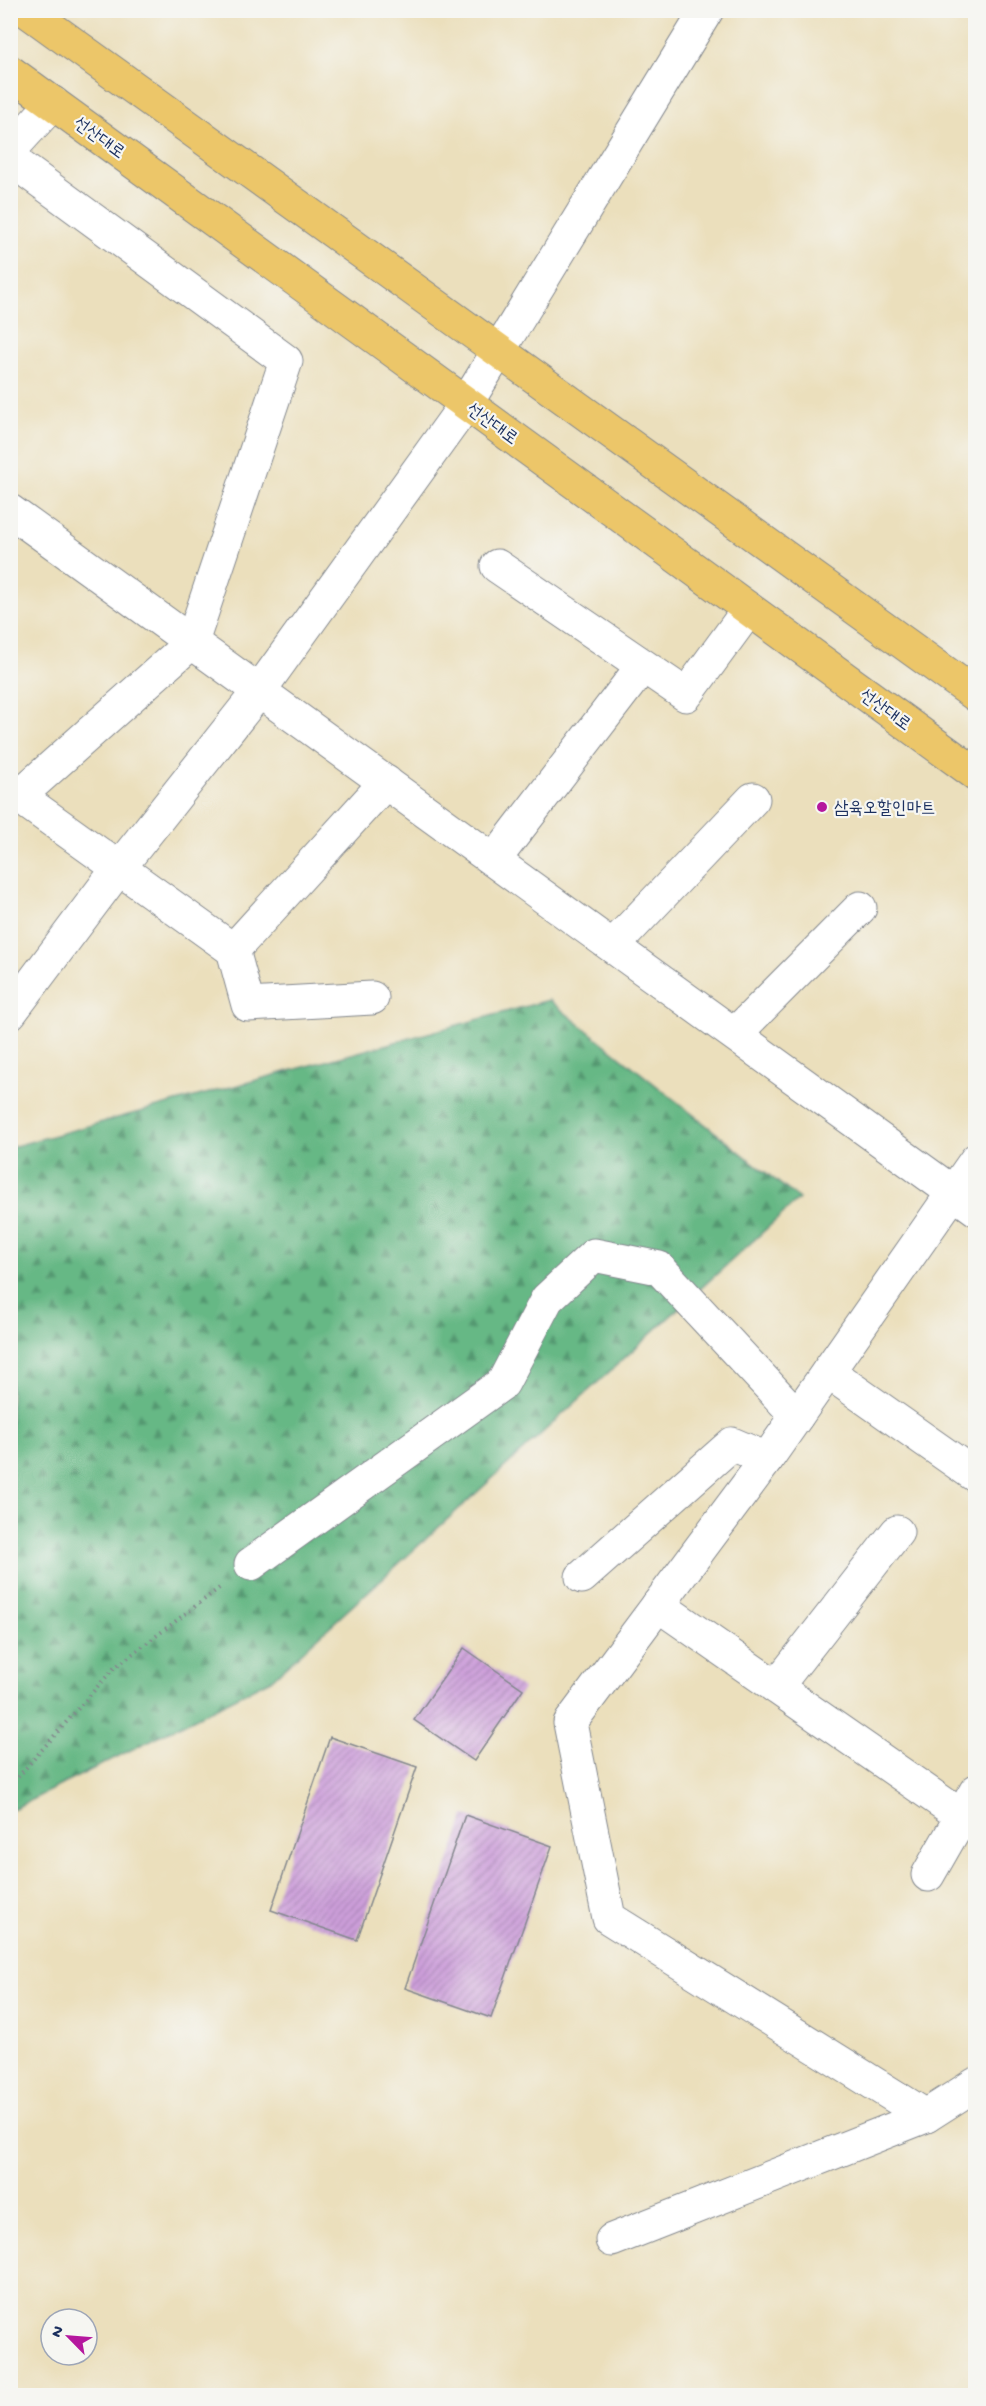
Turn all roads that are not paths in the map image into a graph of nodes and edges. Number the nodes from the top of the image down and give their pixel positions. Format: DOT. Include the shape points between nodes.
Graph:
graph roads {
  1 [pos="26,10"];
  2 [pos="707,10"];
  3 [pos="10,72"];
  4 [pos="53,103"];
  5 [pos="10,150"];
  6 [pos="10,159"];
  7 [pos="499,350"];
  8 [pos="466,404"];
  9 [pos="10,511"];
  10 [pos="497,566"];
  11 [pos="748,609"];
  12 [pos="192,642"];
  13 [pos="642,667"];
  14 [pos="259,691"];
  15 [pos="975,695"];
  16 [pos="975,774"];
  17 [pos="386,782"];
  18 [pos="15,793"];
  19 [pos="753,799"];
  20 [pos="494,860"];
  21 [pos="118,869"];
  22 [pos="860,908"];
  23 [pos="614,946"];
  24 [pos="233,950"];
  25 [pos="372,998"];
  26 [pos="10,1013"];
  27 [pos="735,1034"];
  28 [pos="975,1160"];
  29 [pos="965,1201"];
  30 [pos="828,1372"];
  31 [pos="797,1416"];
  32 [pos="767,1459"];
  33 [pos="975,1476"];
  34 [pos="897,1532"];
  35 [pos="251,1564"];
  36 [pos="582,1577"];
  37 [pos="658,1605"];
  38 [pos="776,1687"];
  39 [pos="970,1810"];
  40 [pos="928,1875"];
  41 [pos="975,2084"];
  42 [pos="927,2116"];
  43 [pos="612,2240"];
  1 -- 7 [label="main road"];
  2 -- 7 [label="street"];
  3 -- 4 [label="main road, 선산대로"];
  4 -- 5 [label="street"];
  4 -- 8 [label="main road, 선산대로"];
  6 -- 12 [label="street" via="286,361"];
  7 -- 8 [label="street"];
  7 -- 15 [label="main road"];
  8 -- 11 [label="main road, 선산대로"];
  8 -- 14 [label="street"];
  9 -- 12 [label="street"];
  10 -- 13 [label="street"];
  11 -- 13 [label="street" via="686,696"];
  11 -- 16 [label="main road, 선산대로"];
  12 -- 14 [label="street"];
  12 -- 18 [label="street"];
  13 -- 20 [label="street"];
  14 -- 17 [label="street"];
  14 -- 21 [label="street"];
  17 -- 20 [label="street"];
  17 -- 24 [label="street"];
  18 -- 21 [label="street"];
  19 -- 23 [label="street"];
  20 -- 23 [label="street"];
  21 -- 24 [label="street"];
  21 -- 26 [label="street"];
  22 -- 27 [label="street"];
  23 -- 27 [label="street"];
  24 -- 25 [label="street" via="248,1005"];
  27 -- 29 [label="street"];
  28 -- 29 [label="street"];
  29 -- 30 [label="street"];
  30 -- 31 [label="street"];
  30 -- 33 [label="street"];
  31 -- 32 [label="street"];
  31 -- 35 [label="street" via="659,1268 594,1255 547,1299 504,1383"];
  32 -- 36 [label="street" via="732,1444"];
  32 -- 37 [label="street"];
  34 -- 38 [label="street"];
  37 -- 38 [label="street"];
  37 -- 42 [label="street" via="570,1723 609,1918"];
  38 -- 39 [label="street"];
  39 -- 40 [label="street"];
  41 -- 42 [label="street"];
  42 -- 43 [label="street"];
}
